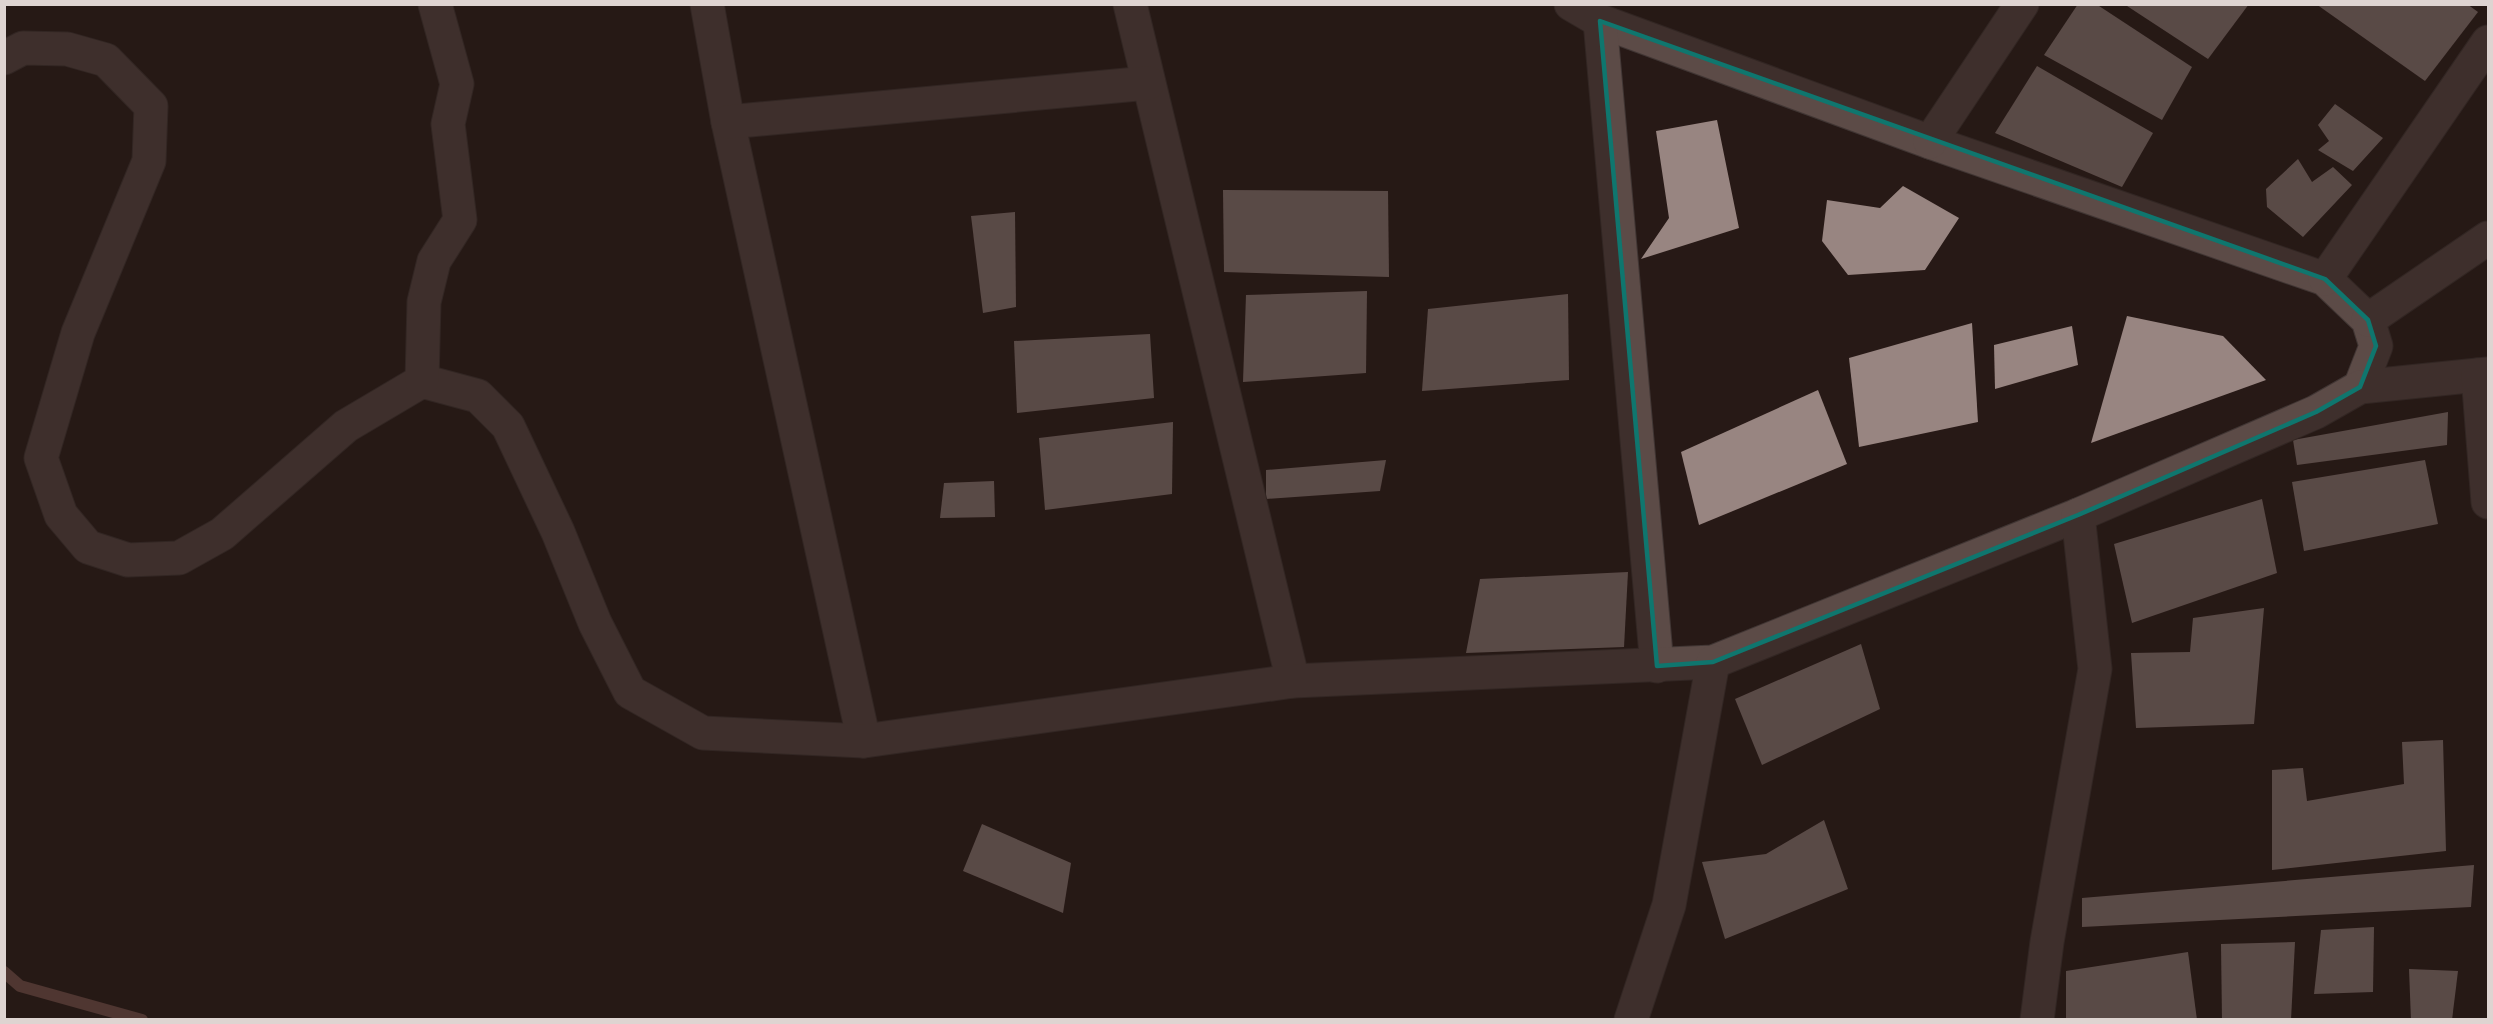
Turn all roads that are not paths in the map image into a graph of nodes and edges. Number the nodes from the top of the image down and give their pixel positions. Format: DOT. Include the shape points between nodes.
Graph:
graph roads {
  1 [pos="435,4"];
  2 [pos="707,4"];
  3 [pos="1130,4"];
  4 [pos="1571,4"];
  5 [pos="2022,4"];
  6 [pos="1600,21"];
  7 [pos="2488,42"];
  8 [pos="4,58"];
  9 [pos="1148,83"];
  10 [pos="728,122"];
  11 [pos="1930,142"];
  12 [pos="2488,238"];
  13 [pos="2325,279"];
  14 [pos="2368,320"];
  15 [pos="2483,374"];
  16 [pos="422,381"];
  17 [pos="2360,387"];
  18 [pos="2488,502"];
  19 [pos="2078,515"];
  20 [pos="1713,662"];
  21 [pos="1657,666"];
  22 [pos="1293,681"];
  23 [pos="864,741"];
  24 [pos="1631,1020"];
  25 [pos="2037,1020"];
  1 -- 16 [label="street" via="457,84 448,124 460,220 434,261 424,302"];
  2 -- 10 [label="street"];
  3 -- 9 [label="street"];
  4 -- 6 [label="street"];
  5 -- 11 [label="street"];
  6 -- 11 [label="street"];
  6 -- 21 [label="street"];
  7 -- 13 [label="street"];
  8 -- 16 [label="street" via="23,48 67,49 106,60 152,106 149,161 78,333 41,458 61,515 88,546 128,560 179,558 222,534 346,426"];
  9 -- 10 [label="street"];
  9 -- 22 [label="street"];
  10 -- 23 [label="street"];
  11 -- 13 [label="street"];
  12 -- 14 [label="street"];
  13 -- 14 [label="street"];
  14 -- 17 [label="street" via="2376,346"];
  15 -- 17 [label="street"];
  15 -- 18 [label="street"];
  16 -- 23 [label="street" via="478,396 508,426 595,623 630,692 703,733"];
  17 -- 19 [label="street" via="2316,412"];
  19 -- 20 [label="street"];
  19 -- 25 [label="street" via="2095,669"];
  20 -- 21 [label="street"];
  20 -- 24 [label="street" via="1669,904"];
  21 -- 22 [label="street"];
  22 -- 23 [label="street"];
}
